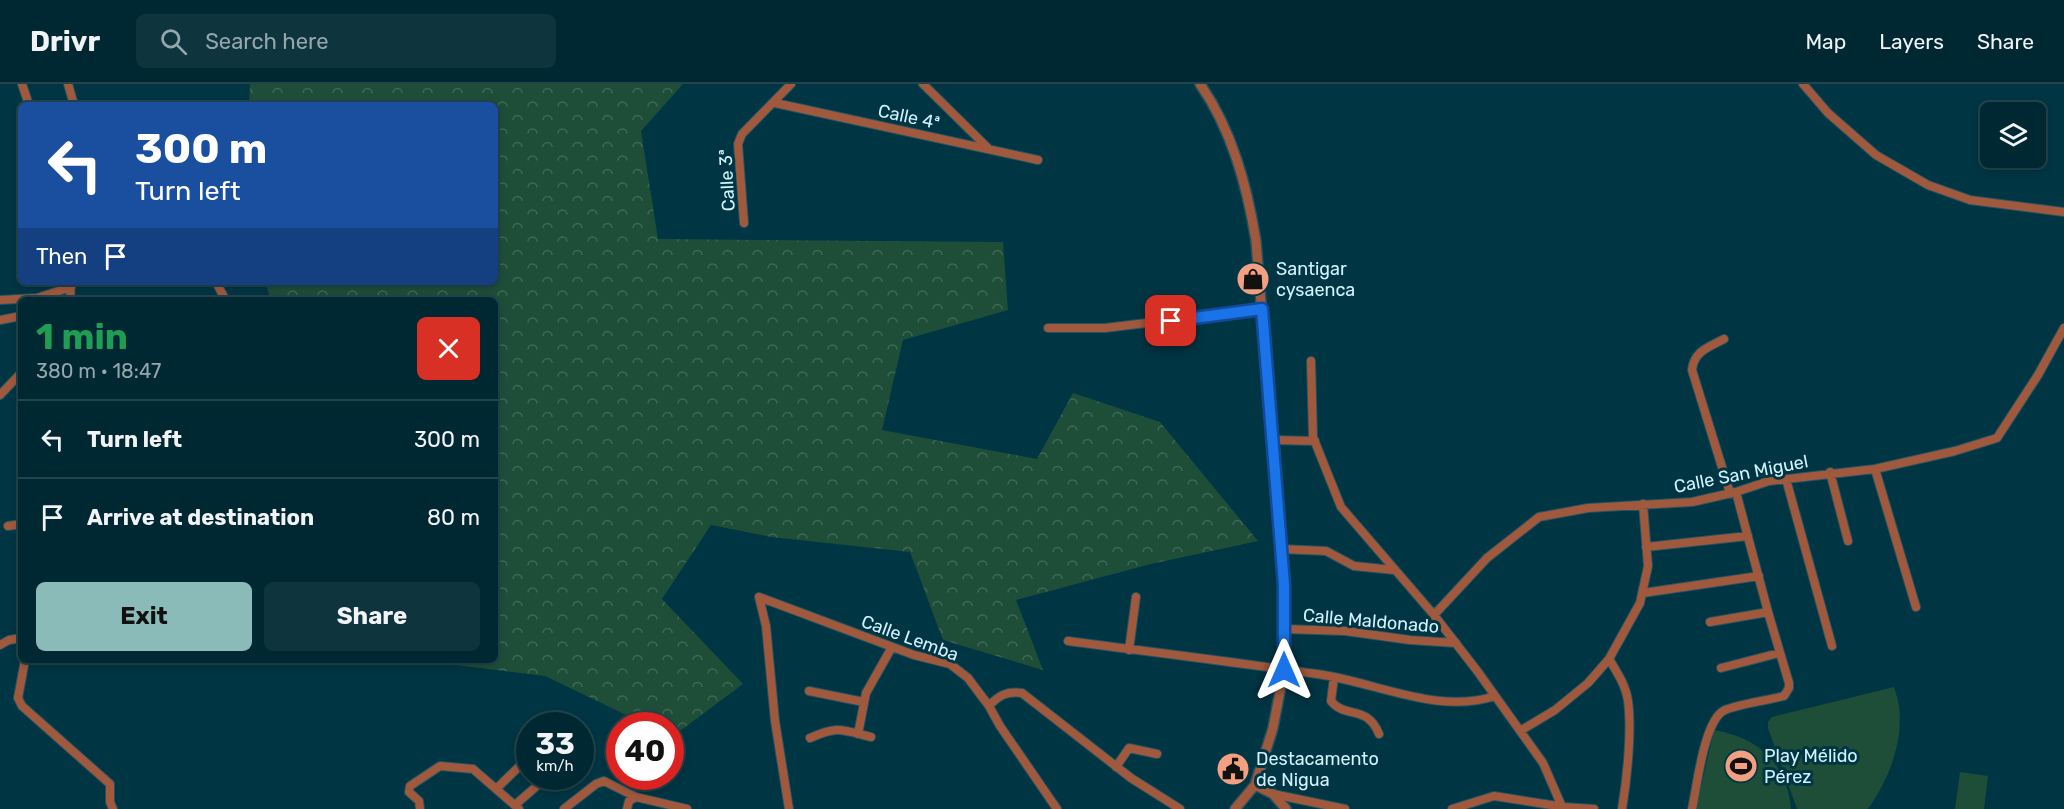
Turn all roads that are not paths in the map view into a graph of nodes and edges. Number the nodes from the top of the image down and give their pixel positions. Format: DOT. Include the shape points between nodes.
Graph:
graph roads {
  1 [pos="22,84"];
  2 [pos="68,84"];
  3 [pos="791,84"];
  4 [pos="923,84"];
  5 [pos="1200,84"];
  6 [pos="1803,84"];
  7 [pos="28,102"];
  8 [pos="73,102"];
  9 [pos="775,103"];
  10 [pos="990,149"];
  11 [pos="1038,160"];
  12 [pos="2064,212"];
  13 [pos="744,223"];
  14 [pos="71,285"];
  15 [pos="218,285"];
  16 [pos="41,297"];
  17 [pos="224,297"];
  18 [pos="0,300"];
  19 [pos="18,300"];
  20 [pos="1262,309"];
  21 [pos="18,317"];
  22 [pos="0,320"];
  23 [pos="1048,328"];
  24 [pos="2064,328"];
  25 [pos="1724,339"];
  26 [pos="1311,361"];
  27 [pos="18,376"];
  28 [pos="0,395"];
  29 [pos="1273,440"];
  30 [pos="1315,441"];
  31 [pos="1875,469"];
  32 [pos="1830,472"];
  33 [pos="1786,479"];
  34 [pos="1733,492"];
  35 [pos="1642,504"];
  36 [pos="18,524"];
  37 [pos="8,526"];
  38 [pos="1748,536"];
  39 [pos="1848,541"];
  40 [pos="1647,547"];
  41 [pos="1281,549"];
  42 [pos="1394,570"];
  43 [pos="1759,576"];
  44 [pos="1643,593"];
  45 [pos="1136,597"];
  46 [pos="1916,607"];
  47 [pos="1767,612"];
  48 [pos="1434,615"];
  49 [pos="1710,622"];
  50 [pos="1284,629"];
  51 [pos="18,638"];
  52 [pos="1068,642"];
  53 [pos="1456,643"];
  54 [pos="0,645"];
  55 [pos="1832,646"];
  56 [pos="892,647"];
  57 [pos="1129,650"];
  58 [pos="1779,653"];
  59 [pos="1609,659"];
  60 [pos="24,663"];
  61 [pos="1722,668"];
  62 [pos="1284,670"];
  63 [pos="1334,677"];
  64 [pos="809,691"];
  65 [pos="1496,696"];
  66 [pos="864,702"];
  67 [pos="989,706"];
  68 [pos="1520,731"];
  69 [pos="858,734"];
  70 [pos="1379,734"];
  71 [pos="871,737"];
  72 [pos="810,738"];
  73 [pos="1157,754"];
  74 [pos="1116,767"];
  75 [pos="516,770"];
  76 [pos="1255,785"];
  77 [pos="496,789"];
  78 [pos="534,790"];
  79 [pos="1273,794"];
  80 [pos="636,797"];
  81 [pos="517,807"];
  82 [pos="1563,808"];
  83 [pos="114,809"];
  84 [pos="420,809"];
  85 [pos="564,809"];
  86 [pos="627,809"];
  87 [pos="687,809"];
  88 [pos="789,809"];
  89 [pos="1057,809"];
  90 [pos="1180,809"];
  91 [pos="1235,809"];
  92 [pos="1286,809"];
  93 [pos="1345,809"];
  94 [pos="1452,809"];
  95 [pos="1594,809"];
  96 [pos="1622,809"];
  97 [pos="1692,809"];
  1 -- 7 [label="street"];
  2 -- 8 [label="street"];
  3 -- 9 [label="street, Calle 3ª"];
  4 -- 10 [label="street"];
  5 -- 20 [label="street" via="1230,141 1244,182 1256,241"];
  6 -- 12 [label="street" via="1828,113 1876,155 1928,185 1970,200"];
  9 -- 10 [label="street, Calle 4ª"];
  9 -- 13 [label="street, Calle 3ª" via="742,134 738,144"];
  10 -- 11 [label="street, Calle 4ª"];
  14 -- 16 [label="street"];
  15 -- 17 [label="street"];
  18 -- 19 [label="street"];
  20 -- 23 [label="street" via="1105,328"];
  20 -- 29 [label="street"];
  21 -- 22 [label="street"];
  24 -- 31 [label="street, Calle San Miguel" via="1997,438"];
  25 -- 34 [label="street" via="1701,351 1692,370"];
  26 -- 30 [label="street"];
  27 -- 28 [label="street"];
  29 -- 30 [label="street"];
  29 -- 41 [label="street"];
  30 -- 42 [label="street" via="1341,507"];
  31 -- 32 [label="street, Calle San Miguel"];
  31 -- 46 [label="street"];
  32 -- 33 [label="street, Calle San Miguel"];
  32 -- 39 [label="street"];
  33 -- 34 [label="street, Calle San Miguel"];
  33 -- 55 [label="street"];
  34 -- 35 [label="street, Calle San Miguel" via="1692,502"];
  34 -- 38 [label="street"];
  35 -- 40 [label="street"];
  35 -- 48 [label="street, Calle San Miguel" via="1539,517 1487,558"];
  36 -- 37 [label="street"];
  38 -- 40 [label="street"];
  38 -- 43 [label="street"];
  40 -- 44 [label="street"];
  41 -- 42 [label="street" via="1326,551 1354,566"];
  41 -- 50 [label="street"];
  42 -- 48 [label="street"];
  43 -- 44 [label="street"];
  43 -- 47 [label="street"];
  44 -- 59 [label="street"];
  45 -- 57 [label="street"];
  47 -- 49 [label="street"];
  47 -- 58 [label="street"];
  48 -- 53 [label="street"];
  50 -- 53 [label="street, Calle Maldonado"];
  50 -- 62 [label="street"];
  51 -- 54 [label="street"];
  52 -- 57 [label="street"];
  53 -- 65 [label="street"];
  56 -- 66 [label="street"];
  56 -- 67 [label="street, Calle Lemba" via="950,664 968,678"];
  56 -- 88 [label="street, Calle Lemba" via="759,597"];
  57 -- 62 [label="street"];
  58 -- 61 [label="street"];
  58 -- 97 [label="street" via="1789,688 1784,696 1724,711 1715,717 1707,736"];
  59 -- 68 [label="street" via="1588,683 1555,710"];
  59 -- 96 [label="street" via="1621,678 1628,701"];
  60 -- 83 [label="street" via="18,698 22,706 110,783"];
  62 -- 63 [label="street"];
  62 -- 76 [label="street" via="1273,728"];
  63 -- 65 [label="street" via="1460,703"];
  63 -- 70 [label="street" via="1331,701 1336,708 1364,715 1375,722"];
  64 -- 66 [label="street"];
  65 -- 68 [label="street"];
  66 -- 69 [label="street"];
  67 -- 74 [label="street" via="999,696 1022,693"];
  67 -- 89 [label="street, Calle Lemba"];
  68 -- 82 [label="street" via="1543,763"];
  69 -- 71 [label="street"];
  69 -- 72 [label="street" via="836,728"];
  73 -- 74 [label="street" via="1129,748"];
  74 -- 90 [label="street"];
  75 -- 77 [label="street"];
  76 -- 79 [label="street"];
  76 -- 91 [label="street"];
  77 -- 81 [label="street"];
  77 -- 84 [label="street" via="473,769 440,766 410,786 409,792 419,801"];
  78 -- 81 [label="street"];
  79 -- 92 [label="street"];
  79 -- 93 [label="street"];
  80 -- 85 [label="street" via="604,781"];
  80 -- 86 [label="street"];
  80 -- 87 [label="street"];
  82 -- 94 [label="street" via="1494,796"];
  82 -- 95 [label="street"];
}
